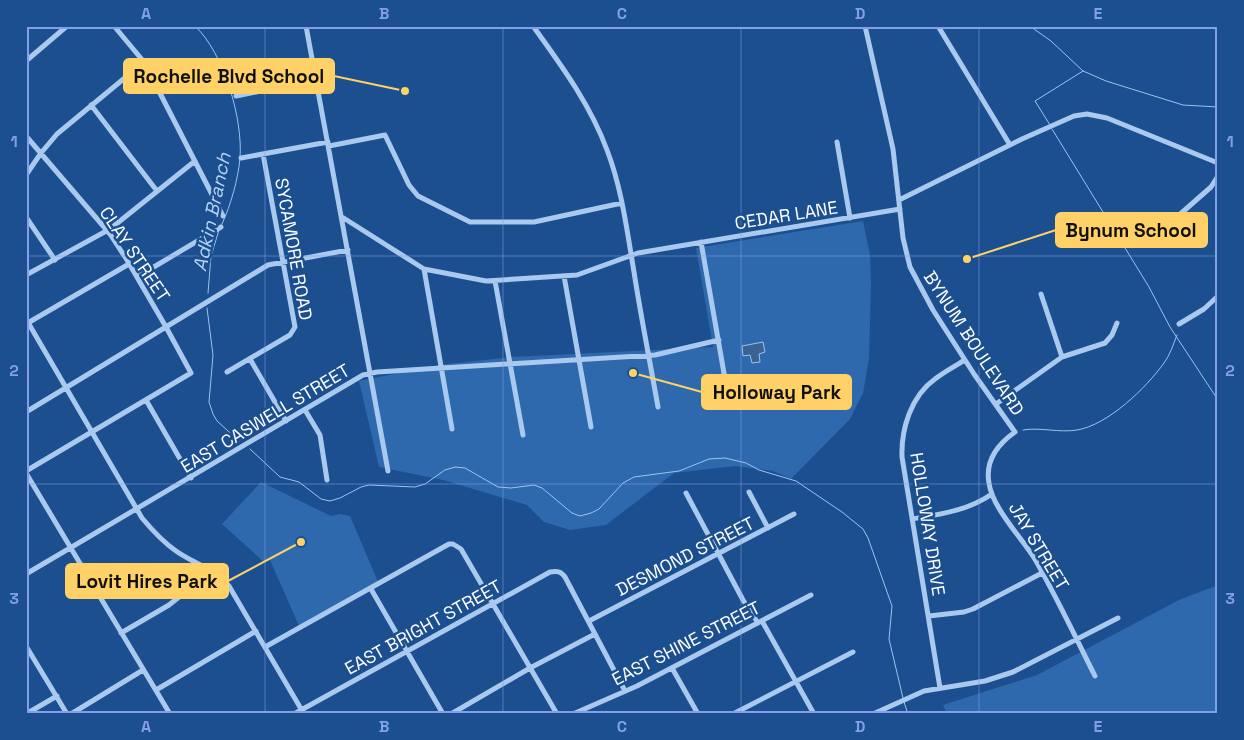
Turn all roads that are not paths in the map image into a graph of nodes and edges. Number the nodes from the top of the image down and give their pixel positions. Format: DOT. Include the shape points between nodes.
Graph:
graph roads {
  1 [pos="67,26"];
  2 [pos="114,26"];
  3 [pos="306,26"];
  4 [pos="532,26"];
  5 [pos="865,26"];
  6 [pos="938,26"];
  7 [pos="26,61"];
  8 [pos="144,62"];
  9 [pos="317,80"];
  10 [pos="236,96"];
  11 [pos="91,106"];
  12 [pos="26,136"];
  13 [pos="837,142"];
  14 [pos="328,144"];
  15 [pos="1010,145"];
  16 [pos="41,153"];
  17 [pos="263,154"];
  18 [pos="241,158"];
  19 [pos="195,160"];
  20 [pos="1218,163"];
  21 [pos="26,175"];
  22 [pos="1218,176"];
  23 [pos="157,191"];
  24 [pos="898,200"];
  25 [pos="622,203"];
  26 [pos="900,209"];
  27 [pos="223,216"];
  28 [pos="26,217"];
  29 [pos="342,217"];
  30 [pos="850,218"];
  31 [pos="221,227"];
  32 [pos="107,232"];
  33 [pos="1153,238"];
  34 [pos="701,242"];
  35 [pos="348,250"];
  36 [pos="632,256"];
  37 [pos="55,260"];
  38 [pos="284,262"];
  39 [pos="129,264"];
  40 [pos="424,269"];
  41 [pos="26,275"];
  42 [pos="564,276"];
  43 [pos="137,277"];
  44 [pos="495,281"];
  45 [pos="1042,294"];
  46 [pos="1218,296"];
  47 [pos="27,322"];
  48 [pos="1118,323"];
  49 [pos="1179,324"];
  50 [pos="166,327"];
  51 [pos="719,340"];
  52 [pos="649,356"];
  53 [pos="1062,357"];
  54 [pos="250,359"];
  55 [pos="580,360"];
  56 [pos="965,360"];
  57 [pos="510,364"];
  58 [pos="441,368"];
  59 [pos="227,372"];
  60 [pos="370,374"];
  61 [pos="66,388"];
  62 [pos="728,396"];
  63 [pos="146,400"];
  64 [pos="996,404"];
  65 [pos="658,407"];
  66 [pos="305,410"];
  67 [pos="26,412"];
  68 [pos="286,421"];
  69 [pos="591,427"];
  70 [pos="452,429"];
  71 [pos="1015,432"];
  72 [pos="92,433"];
  73 [pos="523,435"];
  74 [pos="26,472"];
  75 [pos="388,472"];
  76 [pos="191,478"];
  77 [pos="327,480"];
  78 [pos="749,492"];
  79 [pos="686,493"];
  80 [pos="992,494"];
  81 [pos="137,510"];
  82 [pos="794,514"];
  83 [pos="912,518"];
  84 [pos="768,528"];
  85 [pos="71,548"];
  86 [pos="718,554"];
  87 [pos="210,572"];
  88 [pos="1042,573"];
  89 [pos="26,574"];
  90 [pos="371,589"];
  91 [pos="812,595"];
  92 [pos="493,604"];
  93 [pos="929,616"];
  94 [pos="1118,618"];
  95 [pos="589,621"];
  96 [pos="760,622"];
  97 [pos="256,631"];
  98 [pos="121,633"];
  99 [pos="595,634"];
  100 [pos="1076,639"];
  101 [pos="26,646"];
  102 [pos="265,647"];
  103 [pos="407,651"];
  104 [pos="853,652"];
  105 [pos="530,668"];
  106 [pos="672,668"];
  107 [pos="144,670"];
  108 [pos="1095,676"];
  109 [pos="796,681"];
  110 [pos="940,688"];
  111 [pos="156,690"];
  112 [pos="625,691"];
  113 [pos="57,696"];
  114 [pos="303,712"];
  115 [pos="26,714"];
  116 [pos="67,714"];
  117 [pos="71,714"];
  118 [pos="170,714"];
  119 [pos="294,714"];
  120 [pos="443,714"];
  121 [pos="451,714"];
  122 [pos="557,714"];
  123 [pos="573,714"];
  124 [pos="698,714"];
  125 [pos="733,714"];
  126 [pos="814,714"];
  127 [pos="873,714"];
  1 -- 7 [label="street"];
  2 -- 8 [label="street"];
  3 -- 9 [label="street"];
  4 -- 25 [label="street" via="593,119 607,150"];
  5 -- 24 [label="street" via="893,149"];
  6 -- 15 [label="street"];
  8 -- 11 [label="street"];
  8 -- 19 [label="street"];
  9 -- 10 [label="street"];
  9 -- 14 [label="street"];
  11 -- 16 [label="street" via="57,134"];
  11 -- 23 [label="street"];
  12 -- 16 [label="street, CLAY STREET"];
  13 -- 30 [label="street"];
  14 -- 17 [label="street"];
  14 -- 25 [label="street" via="385,135 418,196 470,222 534,222"];
  14 -- 29 [label="street"];
  15 -- 20 [label="street" via="1074,116 1094,114"];
  15 -- 24 [label="street"];
  16 -- 21 [label="street"];
  16 -- 32 [label="street, CLAY STREET"];
  17 -- 18 [label="street"];
  17 -- 38 [label="street, SYCAMORE ROAD"];
  19 -- 23 [label="street"];
  19 -- 27 [label="street"];
  22 -- 33 [label="street" via="1211,187"];
  23 -- 32 [label="street"];
  24 -- 26 [label="street"];
  25 -- 36 [label="street"];
  26 -- 30 [label="street, CEDAR LANE"];
  26 -- 56 [label="street, BYNUM BOULEVARD" via="912,272"];
  28 -- 37 [label="street"];
  29 -- 35 [label="street"];
  29 -- 40 [label="street, CEDAR LANE"];
  30 -- 34 [label="street, CEDAR LANE"];
  31 -- 43 [label="street"];
  32 -- 37 [label="street"];
  32 -- 39 [label="street, CLAY STREET"];
  34 -- 36 [label="street, CEDAR LANE"];
  34 -- 51 [label="street"];
  35 -- 38 [label="street"];
  35 -- 60 [label="street"];
  36 -- 42 [label="street, CEDAR LANE" via="577,275"];
  36 -- 52 [label="street"];
  37 -- 41 [label="street"];
  38 -- 50 [label="street" via="268,265"];
  38 -- 54 [label="street, SYCAMORE ROAD" via="295,327 293,332"];
  39 -- 43 [label="street, CLAY STREET"];
  39 -- 47 [label="street"];
  40 -- 44 [label="street, CEDAR LANE"];
  40 -- 58 [label="street"];
  42 -- 44 [label="street, CEDAR LANE"];
  42 -- 55 [label="street"];
  43 -- 50 [label="street, CLAY STREET"];
  44 -- 57 [label="street"];
  45 -- 53 [label="street"];
  46 -- 49 [label="street"];
  47 -- 61 [label="street"];
  48 -- 53 [label="street" via="1105,343"];
  50 -- 61 [label="street"];
  50 -- 63 [label="street, CLAY STREET" via="191,373"];
  51 -- 52 [label="street, EAST CASWELL STREET"];
  51 -- 62 [label="street"];
  52 -- 55 [label="street, EAST CASWELL STREET"];
  52 -- 65 [label="street"];
  53 -- 64 [label="street"];
  54 -- 59 [label="street, SYCAMORE ROAD"];
  54 -- 68 [label="street"];
  55 -- 57 [label="street, EAST CASWELL STREET"];
  55 -- 69 [label="street"];
  56 -- 64 [label="street, BYNUM BOULEVARD"];
  56 -- 83 [label="street, HOLLOWAY DRIVE" via="930,383 907,420 902,457"];
  57 -- 58 [label="street, EAST CASWELL STREET"];
  57 -- 73 [label="street"];
  58 -- 60 [label="street, EAST CASWELL STREET"];
  58 -- 70 [label="street"];
  60 -- 66 [label="street, EAST CASWELL STREET" via="363,375"];
  60 -- 75 [label="street"];
  61 -- 67 [label="street"];
  61 -- 72 [label="street"];
  63 -- 72 [label="street"];
  63 -- 76 [label="street"];
  64 -- 71 [label="street, BYNUM BOULEVARD"];
  66 -- 68 [label="street, EAST CASWELL STREET"];
  66 -- 77 [label="street" via="320,434"];
  68 -- 76 [label="street, EAST CASWELL STREET"];
  71 -- 80 [label="street, JAY STREET" via="999,446 992,458 988,476"];
  72 -- 74 [label="street"];
  72 -- 81 [label="street"];
  74 -- 85 [label="street"];
  76 -- 81 [label="street, EAST CASWELL STREET"];
  78 -- 84 [label="street"];
  79 -- 86 [label="street"];
  80 -- 83 [label="street" via="964,509"];
  80 -- 88 [label="street, JAY STREET"];
  81 -- 85 [label="street, EAST CASWELL STREET"];
  81 -- 87 [label="street" via="165,543"];
  82 -- 84 [label="street, DESMOND STREET"];
  83 -- 93 [label="street, HOLLOWAY DRIVE"];
  84 -- 86 [label="street, DESMOND STREET"];
  85 -- 89 [label="street, EAST CASWELL STREET"];
  85 -- 98 [label="street"];
  86 -- 95 [label="street, DESMOND STREET"];
  86 -- 96 [label="street"];
  87 -- 97 [label="street" via="229,586"];
  87 -- 98 [label="street" via="170,605"];
  88 -- 93 [label="street" via="973,609"];
  88 -- 100 [label="street, JAY STREET"];
  90 -- 92 [label="street" via="453,544"];
  90 -- 102 [label="street"];
  90 -- 103 [label="street"];
  91 -- 96 [label="street, EAST SHINE STREET"];
  92 -- 95 [label="street, EAST BRIGHT STREET" via="556,571 565,577"];
  92 -- 103 [label="street, EAST BRIGHT STREET"];
  92 -- 105 [label="street"];
  93 -- 110 [label="street, HOLLOWAY DRIVE"];
  94 -- 100 [label="street"];
  95 -- 99 [label="street"];
  96 -- 106 [label="street, EAST SHINE STREET"];
  96 -- 109 [label="street"];
  97 -- 102 [label="street"];
  97 -- 111 [label="street"];
  98 -- 107 [label="street"];
  99 -- 105 [label="street"];
  99 -- 112 [label="street"];
  100 -- 108 [label="street, JAY STREET"];
  100 -- 110 [label="street" via="1013,672"];
  101 -- 113 [label="street"];
  102 -- 114 [label="street"];
  103 -- 114 [label="street, EAST BRIGHT STREET"];
  103 -- 120 [label="street"];
  104 -- 109 [label="street"];
  105 -- 121 [label="street"];
  105 -- 122 [label="street"];
  106 -- 112 [label="street, EAST SHINE STREET"];
  106 -- 124 [label="street"];
  107 -- 111 [label="street"];
  107 -- 117 [label="street"];
  109 -- 125 [label="street"];
  109 -- 126 [label="street"];
  110 -- 127 [label="street" via="924,691"];
  111 -- 118 [label="street"];
  112 -- 123 [label="street, EAST SHINE STREET"];
  113 -- 115 [label="street"];
  113 -- 116 [label="street"];
  114 -- 119 [label="street, EAST BRIGHT STREET"];
}
